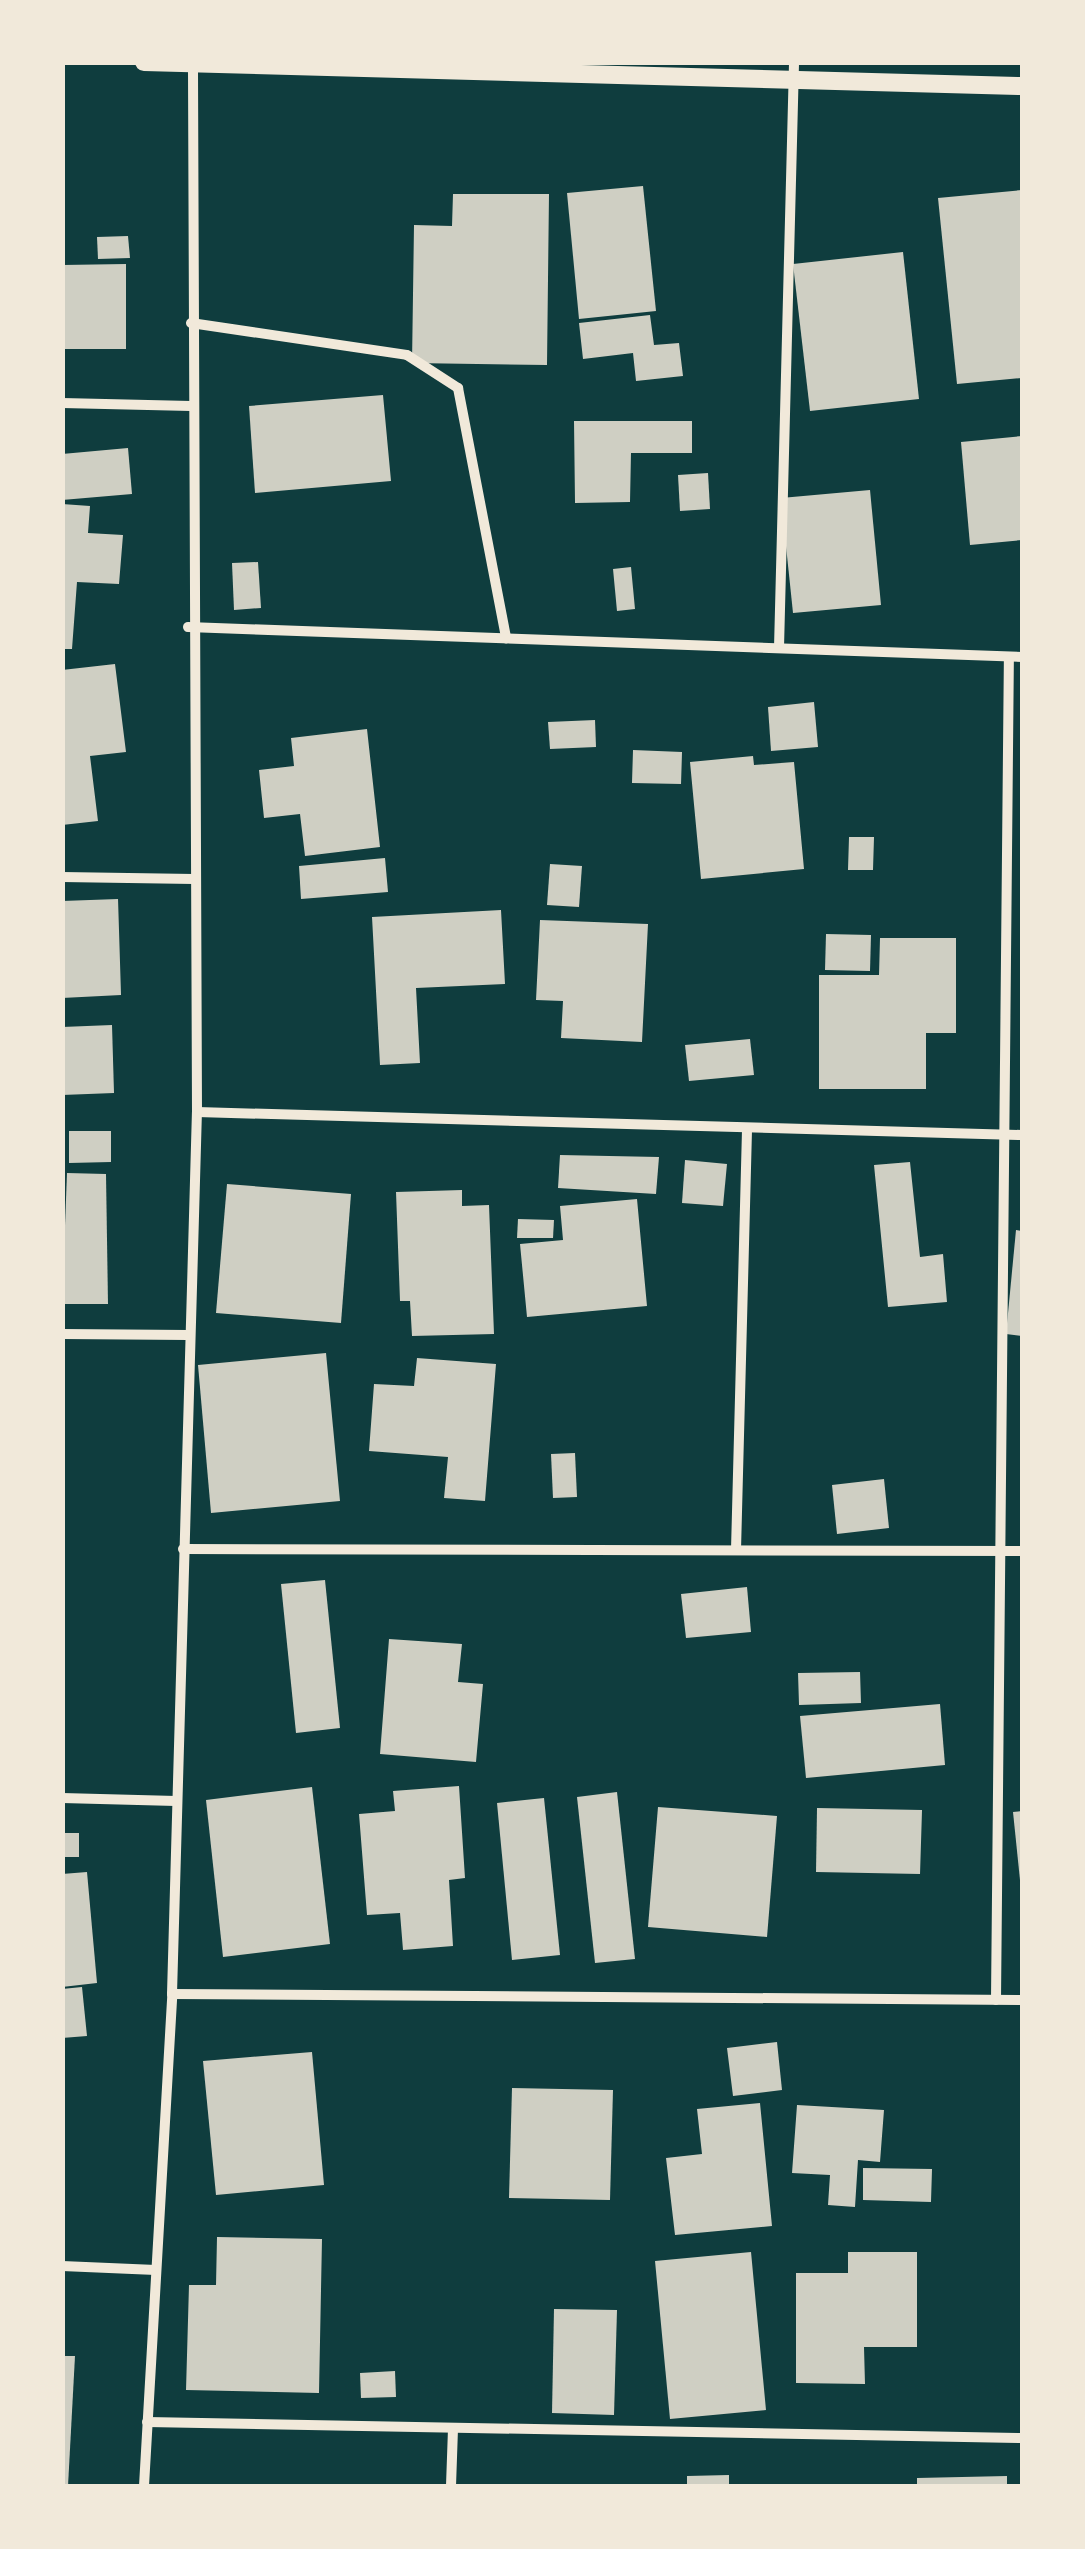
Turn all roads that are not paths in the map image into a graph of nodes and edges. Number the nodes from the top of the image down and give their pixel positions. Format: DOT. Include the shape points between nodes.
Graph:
graph roads {
  1 [pos="144,62"];
  2 [pos="193,64"];
  3 [pos="794,70"];
  4 [pos="1022,86"];
  5 [pos="191,323"];
  6 [pos="62,403"];
  7 [pos="190,406"];
  8 [pos="188,627"];
  9 [pos="506,638"];
  10 [pos="779,648"];
  11 [pos="1009,657"];
  12 [pos="1022,658"];
  13 [pos="62,877"];
  14 [pos="194,879"];
  15 [pos="196,1112"];
  16 [pos="746,1130"];
  17 [pos="1003,1135"];
  18 [pos="1022,1136"];
  19 [pos="62,1334"];
  20 [pos="188,1335"];
  21 [pos="183,1549"];
  22 [pos="736,1550"];
  23 [pos="1001,1550"];
  24 [pos="1022,1551"];
  25 [pos="62,1798"];
  26 [pos="176,1801"];
  27 [pos="172,1994"];
  28 [pos="996,2000"];
  29 [pos="1022,2000"];
  30 [pos="62,2266"];
  31 [pos="156,2270"];
  32 [pos="147,2422"];
  33 [pos="453,2430"];
  34 [pos="1022,2438"];
  35 [pos="144,2486"];
  36 [pos="450,2486"];
  1 -- 2 [label="street"];
  2 -- 3 [label="street"];
  2 -- 5 [label="street"];
  3 -- 4 [label="street"];
  3 -- 10 [label="street"];
  5 -- 7 [label="street"];
  5 -- 9 [label="street" via="407,356 458,388"];
  6 -- 7 [label="street"];
  7 -- 8 [label="street"];
  8 -- 9 [label="street"];
  8 -- 14 [label="street"];
  9 -- 10 [label="street"];
  10 -- 11 [label="street"];
  11 -- 12 [label="street"];
  11 -- 17 [label="street"];
  13 -- 14 [label="street"];
  14 -- 15 [label="street"];
  15 -- 16 [label="street"];
  15 -- 20 [label="street"];
  16 -- 17 [label="street"];
  16 -- 22 [label="street"];
  17 -- 18 [label="street"];
  17 -- 23 [label="street"];
  19 -- 20 [label="street"];
  20 -- 21 [label="street"];
  21 -- 22 [label="street"];
  21 -- 26 [label="street"];
  22 -- 23 [label="street"];
  23 -- 24 [label="street"];
  23 -- 28 [label="street"];
  25 -- 26 [label="street"];
  26 -- 27 [label="street"];
  27 -- 28 [label="street"];
  27 -- 31 [label="street"];
  28 -- 29 [label="street"];
  30 -- 31 [label="street"];
  31 -- 32 [label="street"];
  32 -- 33 [label="street"];
  32 -- 35 [label="street"];
  33 -- 34 [label="street"];
  33 -- 36 [label="street"];
}
